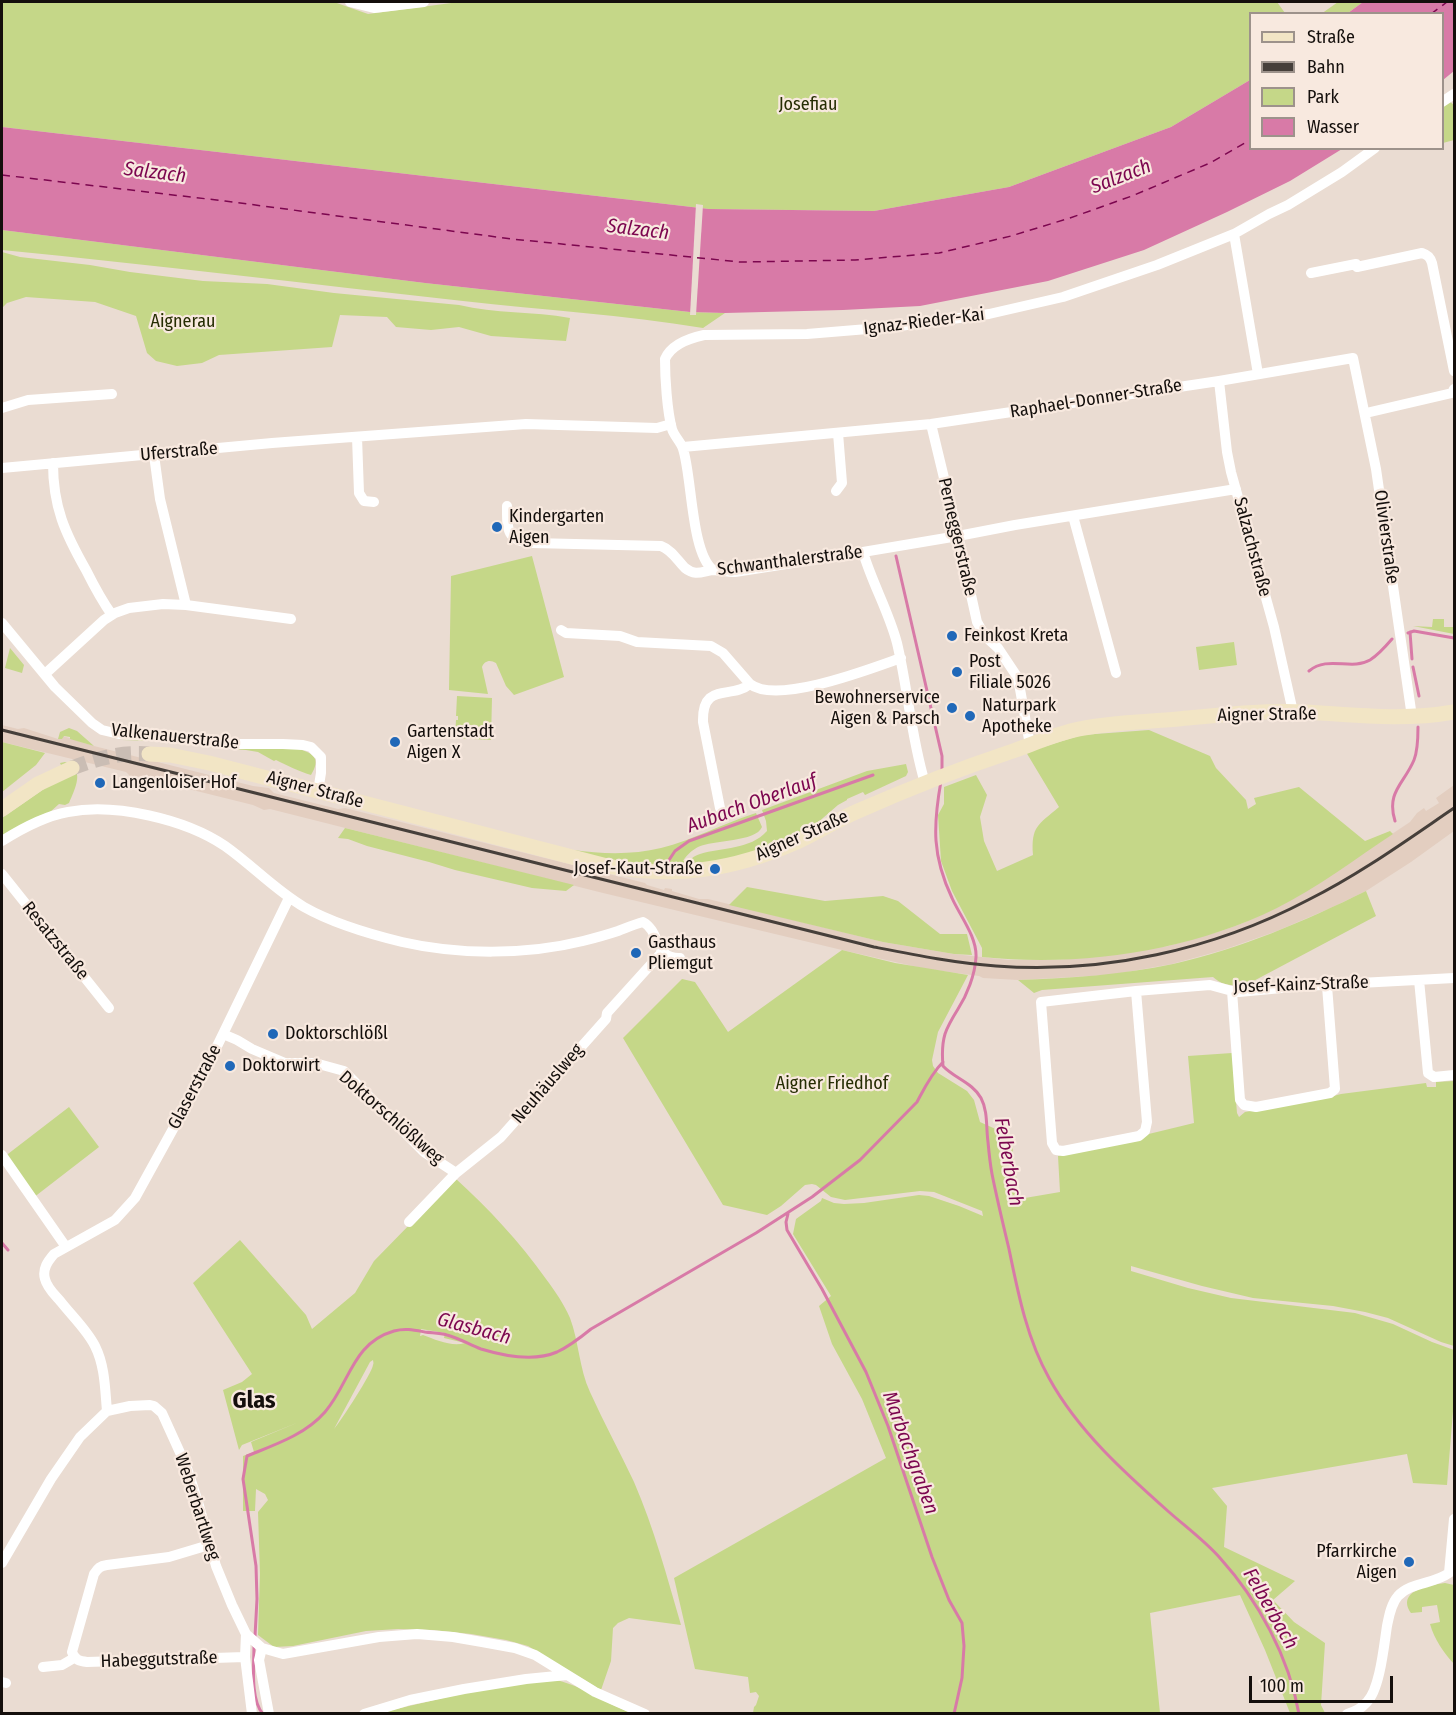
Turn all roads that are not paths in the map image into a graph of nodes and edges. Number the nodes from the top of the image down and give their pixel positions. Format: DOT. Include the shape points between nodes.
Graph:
graph roads {
  1 [pos="350,2"];
  2 [pos="424,2"];
  3 [pos="1372,150"];
  4 [pos="1234,234"];
  5 [pos="1311,273"];
  6 [pos="1353,358"];
  7 [pos="1455,371"];
  8 [pos="1258,374"];
  9 [pos="1219,381"];
  10 [pos="1455,389"];
  11 [pos="112,394"];
  12 [pos="2,408"];
  13 [pos="1366,413"];
  14 [pos="671,424"];
  15 [pos="931,424"];
  16 [pos="838,433"];
  17 [pos="357,437"];
  18 [pos="683,447"];
  19 [pos="154,455"];
  20 [pos="53,463"];
  21 [pos="2,468"];
  22 [pos="1236,489"];
  23 [pos="836,491"];
  24 [pos="374,502"];
  25 [pos="507,506"];
  26 [pos="1073,516"];
  27 [pos="958,536"];
  28 [pos="863,552"];
  29 [pos="713,570"];
  30 [pos="186,605"];
  31 [pos="112,615"];
  32 [pos="291,619"];
  33 [pos="2,623"];
  34 [pos="561,630"];
  35 [pos="901,658"];
  36 [pos="1116,673"];
  37 [pos="45,674"];
  38 [pos="750,684"];
  39 [pos="1293,712"];
  40 [pos="1455,712"];
  41 [pos="1413,717"];
  42 [pos="1030,745"];
  43 [pos="149,754"];
  44 [pos="72,768"];
  45 [pos="936,778"];
  46 [pos="318,791"];
  47 [pos="720,808"];
  48 [pos="2,809"];
  49 [pos="2,841"];
  50 [pos="2,874"];
  51 [pos="289,898"];
  52 [pos="663,951"];
  53 [pos="680,958"];
  54 [pos="1455,978"];
  55 [pos="1419,980"];
  56 [pos="1327,986"];
  57 [pos="1136,991"];
  58 [pos="1232,991"];
  59 [pos="109,1008"];
  60 [pos="223,1034"];
  61 [pos="1455,1075"];
  62 [pos="2,1155"];
  63 [pos="456,1173"];
  64 [pos="409,1222"];
  65 [pos="66,1247"];
  66 [pos="107,1411"];
  67 [pos="1455,1519"];
  68 [pos="209,1545"];
  69 [pos="2,1563"];
  70 [pos="246,1634"];
  71 [pos="265,1649"];
  72 [pos="245,1657"];
  73 [pos="74,1658"];
  74 [pos="43,1667"];
  75 [pos="567,1675"];
  76 [pos="252,1713"];
  77 [pos="269,1713"];
  78 [pos="364,1713"];
  79 [pos="645,1713"];
  80 [pos="1347,1713"];
  1 -- 2 [label="street" via="374,8"];
  3 -- 4 [label="street, Ignaz-Rieder-Kai" via="1306,194"];
  4 -- 8 [label="street"];
  4 -- 14 [label="street, Ignaz-Rieder-Kai" via="1063,297 989,314 837,332 716,334 694,338 675,347 665,359"];
  5 -- 7 [label="street" via="1427,255"];
  6 -- 8 [label="street, Raphael-Donner-Straße"];
  6 -- 13 [label="street, Olivierstraße"];
  8 -- 9 [label="street, Raphael-Donner-Straße"];
  9 -- 15 [label="street, Raphael-Donner-Straße"];
  9 -- 22 [label="street, Salzachstraße" via="1227,452"];
  10 -- 13 [label="street" via="1452,393"];
  11 -- 12 [label="street" via="28,400"];
  13 -- 41 [label="street, Olivierstraße"];
  14 -- 17 [label="street, Uferstraße" via="657,428 526,424"];
  14 -- 18 [label="street, Ignaz-Rieder-Kai"];
  15 -- 16 [label="street, Raphael-Donner-Straße"];
  15 -- 27 [label="street, Perneggerstraße"];
  16 -- 18 [label="street, Raphael-Donner-Straße"];
  16 -- 23 [label="street" via="842,483"];
  17 -- 19 [label="street, Uferstraße"];
  17 -- 24 [label="street" via="359,493 364,501"];
  18 -- 29 [label="street, Ignaz-Rieder-Kai" via="700,548"];
  19 -- 20 [label="street, Uferstraße"];
  19 -- 30 [label="street" via="160,499"];
  20 -- 21 [label="street, Uferstraße"];
  20 -- 31 [label="street" via="64,530"];
  22 -- 26 [label="street, Schwanthalerstraße"];
  22 -- 39 [label="street, Salzachstraße"];
  25 -- 29 [label="street, Schwanthalerstraße" via="508,530 526,543 661,546 692,572"];
  26 -- 27 [label="street, Schwanthalerstraße"];
  26 -- 36 [label="street"];
  27 -- 28 [label="street, Schwanthalerstraße"];
  27 -- 42 [label="street, Perneggerstraße" via="977,622 1016,675"];
  28 -- 29 [label="street, Schwanthalerstraße" via="729,572"];
  28 -- 35 [label="street"];
  30 -- 31 [label="street" via="137,606"];
  30 -- 32 [label="street"];
  31 -- 37 [label="street"];
  33 -- 37 [label="street, Valkenauerstraße"];
  34 -- 38 [label="street" via="622,636 637,642 711,646 723,653"];
  35 -- 38 [label="street" via="806,688 765,690"];
  35 -- 45 [label="street" via="918,760"];
  37 -- 46 [label="street, Valkenauerstraße" via="92,723 110,733 311,747 321,757"];
  38 -- 47 [label="street" via="714,694 703,712"];
  39 -- 41 [label="main road, Aigner Straße"];
  39 -- 42 [label="main road, Aigner Straße" via="1126,722 1079,729"];
  40 -- 41 [label="main road, Aigner Straße"];
  42 -- 45 [label="main road, Aigner Straße"];
  43 -- 46 [label="main road, Aigner Straße" via="192,759"];
  44 -- 48 [label="main road" via="38,784"];
  45 -- 46 [label="main road, Aigner Straße" via="769,854 696,871 647,872 607,866"];
  49 -- 51 [label="street" via="66,812 141,814 190,829 223,845"];
  50 -- 59 [label="street, Resatzstraße"];
  51 -- 52 [label="street" via="334,921 425,946 536,949 584,941 643,922"];
  51 -- 60 [label="street, Glaserstraße"];
  52 -- 53 [label="street"];
  52 -- 63 [label="street, Neuhäuslweg" via="501,1137"];
  54 -- 55 [label="street, Josef-Kainz-Straße"];
  55 -- 56 [label="street, Josef-Kainz-Straße"];
  55 -- 61 [label="street" via="1428,1073 1434,1077"];
  56 -- 58 [label="street, Josef-Kainz-Straße"];
  56 -- 58 [label="street" via="1335,1089 1256,1107 1240,1100"];
  57 -- 57 [label="street, Josef-Kainz-Straße" via="1041,1002 1052,1143 1056,1150 1139,1136 1145,1131"];
  57 -- 58 [label="street, Josef-Kainz-Straße" via="1210,985"];
  60 -- 63 [label="street, Doktorschlößlweg" via="285,1063 315,1063 344,1071 424,1152"];
  60 -- 65 [label="street, Glaserstraße" via="135,1198 115,1220"];
  62 -- 65 [label="street"];
  63 -- 64 [label="street, Neuhäuslweg"];
  65 -- 66 [label="street, Glaserstraße" via="50,1258 44,1269 45,1279 96,1349 102,1365"];
  66 -- 68 [label="street, Weberbartlweg" via="150,1405 162,1413 187,1468"];
  66 -- 69 [label="street" via="75,1443"];
  67 -- 80 [label="street" via="1449,1573 1397,1596 1390,1611 1372,1696 1366,1704"];
  68 -- 70 [label="street, Weberbartlweg"];
  68 -- 73 [label="street, Habeggutstraße" via="169,1557 98,1569 73,1644"];
  70 -- 71 [label="street, Weberbartlweg"];
  70 -- 72 [label="street"];
  71 -- 75 [label="street" via="283,1654 386,1636 426,1634 515,1648 535,1655"];
  71 -- 77 [label="street" via="259,1660"];
  72 -- 73 [label="street, Habeggutstraße" via="87,1662"];
  72 -- 76 [label="street"];
  73 -- 74 [label="street, Habeggutstraße" via="63,1665"];
  75 -- 78 [label="street" via="465,1689"];
  75 -- 79 [label="street" via="604,1697"];
}
